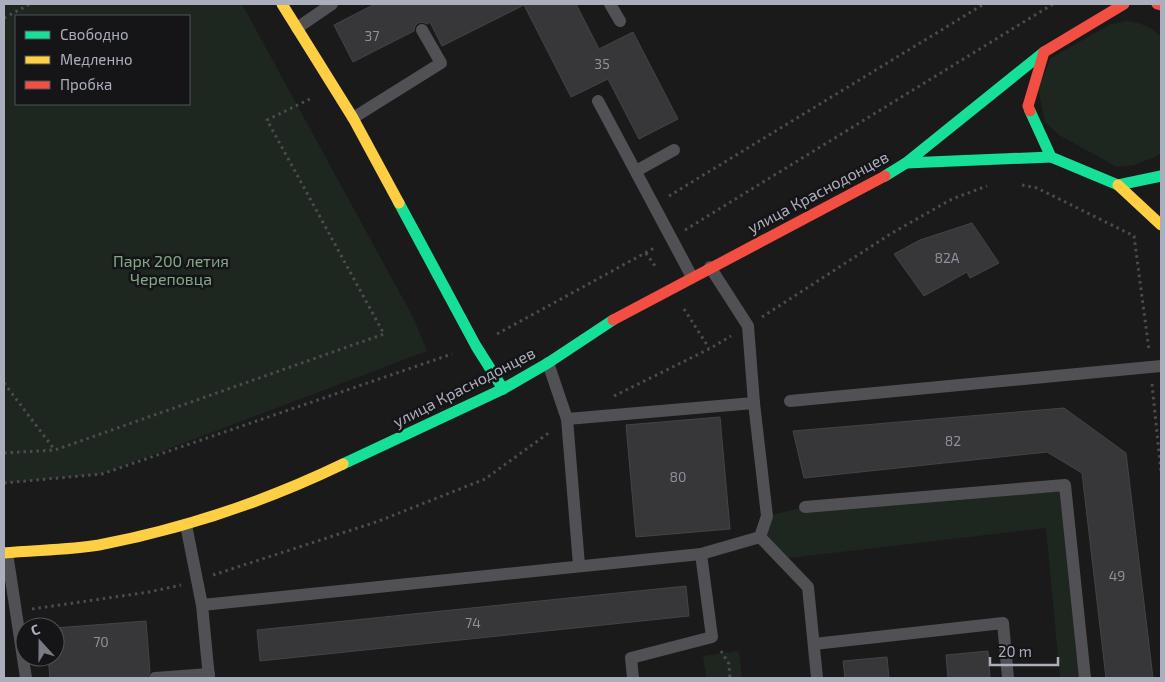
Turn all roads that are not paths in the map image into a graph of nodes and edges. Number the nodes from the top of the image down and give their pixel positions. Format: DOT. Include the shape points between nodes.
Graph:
graph roads {
  1 [pos="282,4"];
  2 [pos="332,4"];
  3 [pos="610,4"];
  4 [pos="1124,4"];
  5 [pos="1157,4"];
  6 [pos="1161,5"];
  7 [pos="1102,9"];
  8 [pos="620,21"];
  9 [pos="297,28"];
  10 [pos="422,30"];
  11 [pos="1044,52"];
  12 [pos="598,101"];
  13 [pos="353,118"];
  14 [pos="674,150"];
  15 [pos="1051,157"];
  16 [pos="906,163"];
  17 [pos="636,171"];
  18 [pos="1161,176"];
  19 [pos="1118,185"];
  20 [pos="1161,225"];
  21 [pos="710,267"];
  22 [pos="692,277"];
  23 [pos="548,363"];
  24 [pos="1161,366"];
  25 [pos="502,389"];
  26 [pos="790,401"];
  27 [pos="754,403"];
  28 [pos="567,420"];
  29 [pos="806,507"];
  30 [pos="186,525"];
  31 [pos="760,537"];
  32 [pos="5,553"];
  33 [pos="701,554"];
  34 [pos="578,565"];
  35 [pos="202,605"];
  36 [pos="814,644"];
  37 [pos="209,676"];
  38 [pos="26,678"];
  39 [pos="155,678"];
  40 [pos="633,678"];
  41 [pos="817,678"];
  42 [pos="1008,678"];
  43 [pos="1085,678"];
  1 -- 9 [label="main road"];
  2 -- 9 [label="lane"];
  3 -- 8 [label="lane"];
  4 -- 7 [label="main road, улица Краснодонцев"];
  5 -- 6 [label="main road"];
  7 -- 11 [label="main road, улица Краснодонцев"];
  9 -- 13 [label="main road"];
  10 -- 13 [label="lane" via="441,63"];
  11 -- 15 [label="main road" via="1028,106"];
  11 -- 16 [label="main road, улица Краснодонцев"];
  12 -- 17 [label="lane"];
  13 -- 25 [label="main road"];
  14 -- 17 [label="lane"];
  15 -- 16 [label="main road, улица Краснодонцев"];
  15 -- 19 [label="main road"];
  16 -- 21 [label="main road, улица Краснодонцев"];
  17 -- 22 [label="lane"];
  18 -- 19 [label="main road"];
  19 -- 20 [label="main road"];
  21 -- 22 [label="main road, улица Краснодонцев"];
  21 -- 27 [label="lane" via="748,326"];
  22 -- 23 [label="main road, улица Краснодонцев" via="616,318"];
  23 -- 25 [label="main road, улица Краснодонцев"];
  23 -- 28 [label="lane"];
  24 -- 26 [label="lane"];
  25 -- 30 [label="main road, улица Краснодонцев" via="308,480"];
  27 -- 28 [label="lane"];
  27 -- 31 [label="lane" via="767,516"];
  28 -- 34 [label="lane"];
  29 -- 43 [label="lane" via="1064,485"];
  30 -- 32 [label="main road, улица Краснодонцев" via="97,544"];
  30 -- 35 [label="lane"];
  31 -- 33 [label="lane"];
  31 -- 36 [label="lane" via="808,587"];
  32 -- 38 [label="lane"];
  33 -- 34 [label="lane"];
  33 -- 40 [label="lane" via="712,638 631,658"];
  34 -- 35 [label="lane"];
  35 -- 37 [label="lane"];
  36 -- 41 [label="lane"];
  36 -- 42 [label="lane" via="1003,623"];
  37 -- 39 [label="lane"];
}
